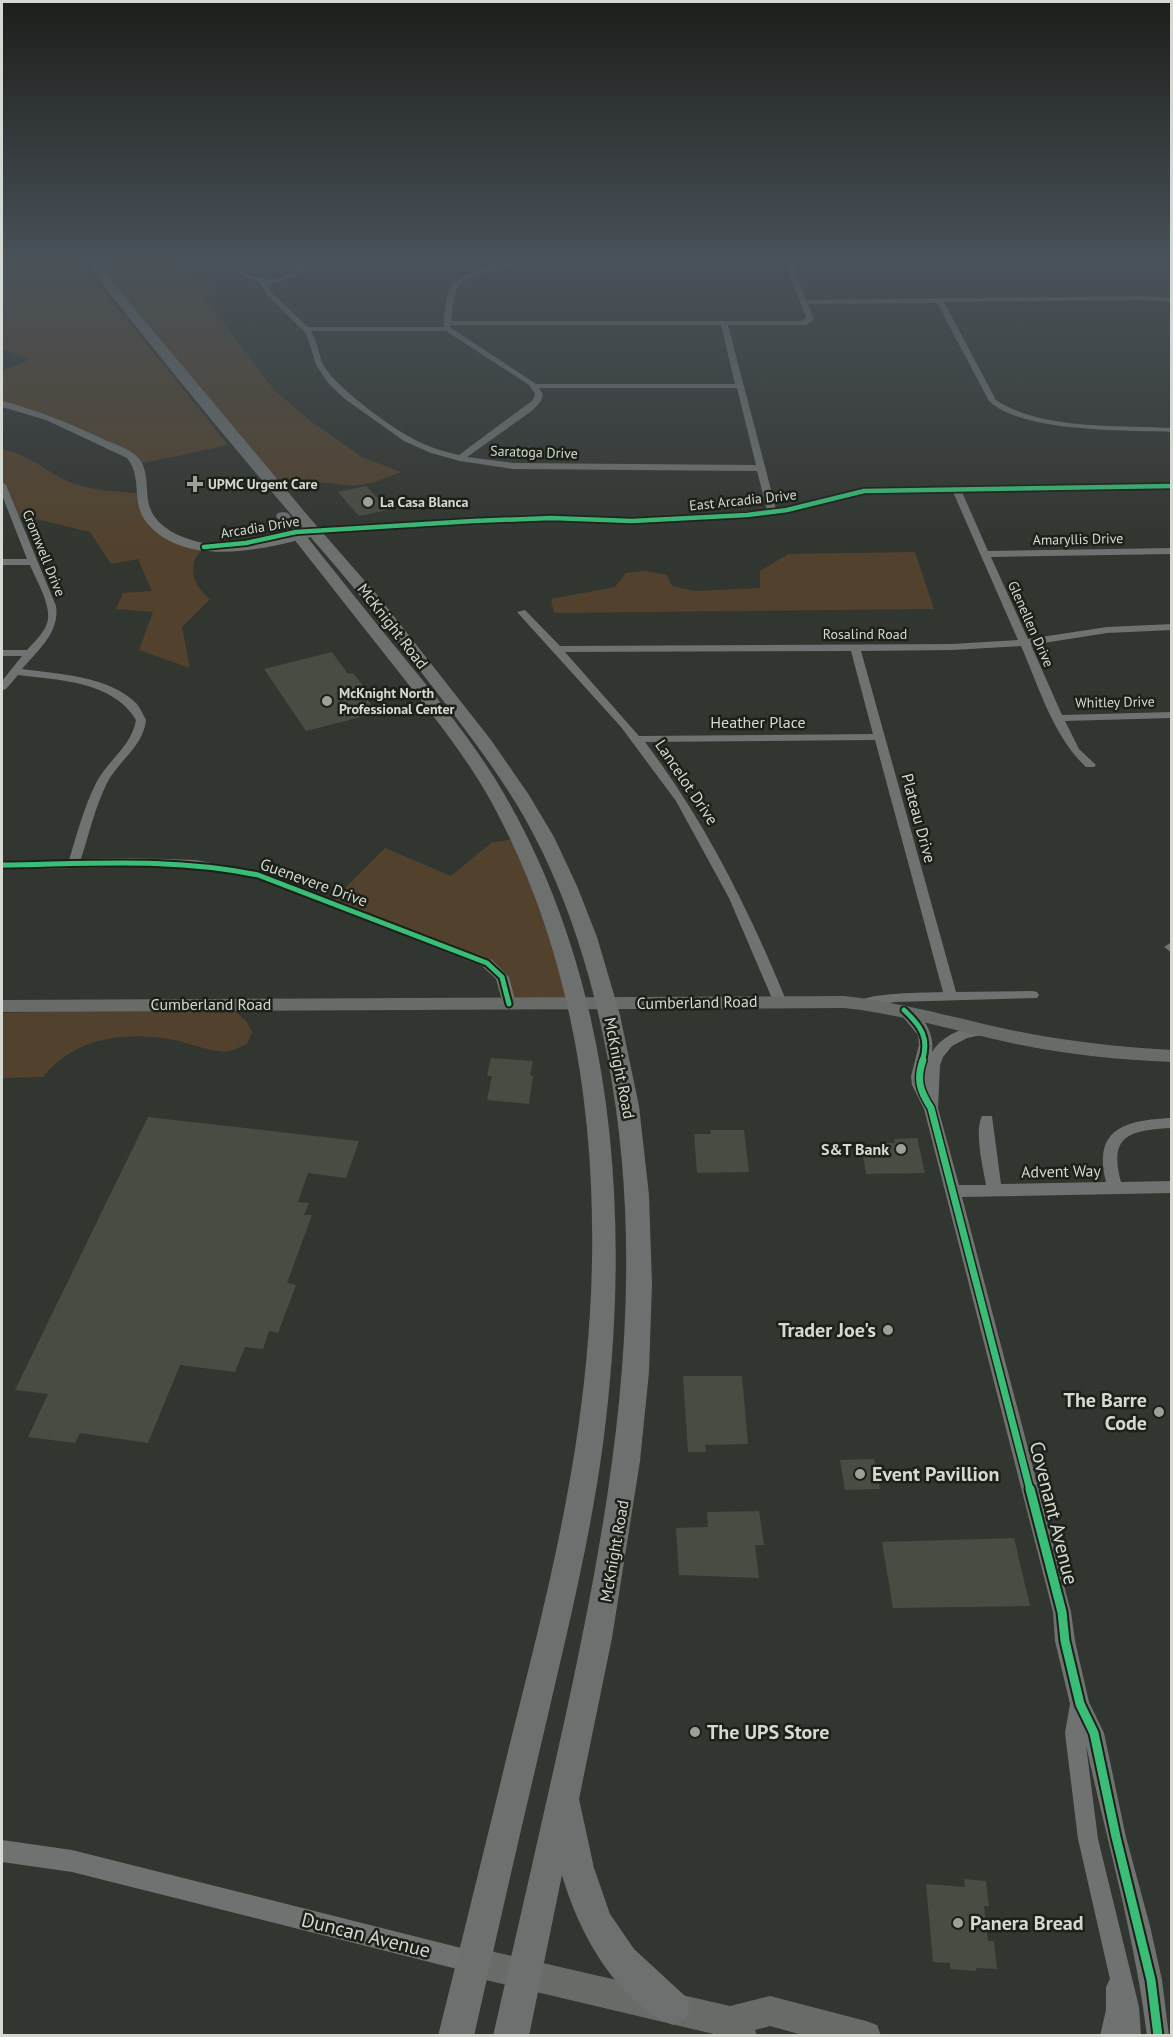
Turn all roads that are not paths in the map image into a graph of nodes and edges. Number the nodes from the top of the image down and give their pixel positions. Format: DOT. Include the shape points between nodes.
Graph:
graph roads {
  1 [pos="154,354"];
  2 [pos="166,354"];
  3 [pos="317,354"];
  4 [pos="489,354"];
  5 [pos="732,354"];
  6 [pos="968,354"];
  7 [pos="536,386"];
  8 [pos="740,386"];
  9 [pos="2,404"];
  10 [pos="1172,430"];
  11 [pos="460,458"];
  12 [pos="761,468"];
  13 [pos="2,485"];
  14 [pos="1172,486"];
  15 [pos="956,489"];
  16 [pos="772,512"];
  17 [pos="315,532"];
  18 [pos="297,534"];
  19 [pos="1172,551"];
  20 [pos="985,554"];
  21 [pos="2,562"];
  22 [pos="33,562"];
  23 [pos="522,612"];
  24 [pos="1172,627"];
  25 [pos="1025,643"];
  26 [pos="855,648"];
  27 [pos="558,649"];
  28 [pos="2,653"];
  29 [pos="31,653"];
  30 [pos="15,670"];
  31 [pos="2,687"];
  32 [pos="1172,715"];
  33 [pos="1058,718"];
  34 [pos="879,737"];
  35 [pos="638,739"];
  36 [pos="1090,765"];
  37 [pos="74,864"];
  38 [pos="2,865"];
  39 [pos="1032,995"];
  40 [pos="951,997"];
  41 [pos="779,1000"];
  42 [pos="863,1003"];
  43 [pos="509,1004"];
  44 [pos="577,1004"];
  45 [pos="607,1004"];
  46 [pos="2,1006"];
  47 [pos="903,1010"];
  48 [pos="985,1030"];
  49 [pos="1172,1056"];
  50 [pos="931,1108"];
  51 [pos="987,1120"];
  52 [pos="1172,1123"];
  53 [pos="1172,1187"];
  54 [pos="1115,1188"];
  55 [pos="994,1190"];
  56 [pos="952,1191"];
  57 [pos="1080,1704"];
  58 [pos="564,1793"];
  59 [pos="2,1851"];
  60 [pos="473,1962"];
  61 [pos="1118,1970"];
  62 [pos="524,1974"];
  63 [pos="673,2008"];
  64 [pos="736,2028"];
  65 [pos="456,2036"];
  66 [pos="511,2036"];
  67 [pos="866,2036"];
  68 [pos="1111,2036"];
  69 [pos="1130,2036"];
  70 [pos="1158,2036"];
  1 -- 18 [label="highway, McKnight Road"];
  2 -- 17 [label="highway, McKnight Road"];
  3 -- 11 [label="street, Saratoga Drive" via="324,371 348,397 407,439"];
  4 -- 7 [label="street"];
  5 -- 8 [label="street"];
  6 -- 10 [label="street" via="993,401 1016,414 1041,420"];
  7 -- 8 [label="street"];
  7 -- 11 [label="street" via="539,394 534,405"];
  8 -- 12 [label="street"];
  9 -- 18 [label="street, Arcadia Drive" via="57,421 131,456 139,464 144,504 153,523 176,539 204,547 239,548"];
  11 -- 12 [label="street, Saratoga Drive" via="520,467"];
  12 -- 16 [label="street"];
  13 -- 22 [label="street, Cromwell Drive"];
  14 -- 15 [label="street, East Arcadia Drive"];
  15 -- 16 [label="street, East Arcadia Drive" via="853,492"];
  15 -- 20 [label="street, Glenellen Drive"];
  16 -- 17 [label="street, East Arcadia Drive" via="646,520 521,519"];
  17 -- 18 [label="street, Arcadia Drive"];
  17 -- 45 [label="highway, McKnight Road" via="472,726 529,810 556,860 580,918"];
  18 -- 44 [label="highway, McKnight Road" via="443,716 492,788 542,892"];
  19 -- 20 [label="street, Amaryllis Drive"];
  20 -- 25 [label="street, Glenellen Drive"];
  21 -- 22 [label="street"];
  22 -- 29 [label="street, Cromwell Drive" via="53,619 48,633"];
  23 -- 27 [label="street, Lancelot Drive"];
  24 -- 25 [label="street, Rosalind Road" via="1107,630"];
  25 -- 26 [label="street, Rosalind Road"];
  25 -- 33 [label="street, Glenellen Drive"];
  26 -- 27 [label="street, Rosalind Road"];
  26 -- 34 [label="street, Plateau Drive"];
  27 -- 35 [label="street, Lancelot Drive"];
  28 -- 29 [label="street"];
  29 -- 30 [label="street, Cromwell Drive"];
  30 -- 31 [label="street, Cromwell Drive"];
  30 -- 37 [label="street" via="114,692 135,706 141,720 138,736 104,780"];
  32 -- 33 [label="street, Whitley Drive"];
  33 -- 36 [label="street, Glenellen Drive" via="1075,751"];
  34 -- 35 [label="street, Heather Place"];
  34 -- 40 [label="street, Plateau Drive"];
  35 -- 41 [label="street, Lancelot Drive" via="693,819 722,870"];
  37 -- 38 [label="street, Guenevere Drive"];
  37 -- 43 [label="street, Guenevere Drive" via="198,864 258,875 487,963 502,977"];
  39 -- 40 [label="street"];
  40 -- 42 [label="street"];
  41 -- 42 [label="main road, Cumberland Road"];
  41 -- 45 [label="main road, Cumberland Road"];
  42 -- 47 [label="main road, Cumberland Road"];
  43 -- 44 [label="main road, Cumberland Road"];
  43 -- 46 [label="main road, Cumberland Road"];
  44 -- 45 [label="main road, Cumberland Road"];
  44 -- 60 [label="highway, McKnight Road" via="594,1094 602,1168 604,1257 596,1389 565,1581"];
  45 -- 58 [label="highway, McKnight Road" via="626,1092 635,1167 639,1341 622,1509"];
  47 -- 48 [label="main road, Cumberland Road"];
  47 -- 50 [label="street, Covenant Avenue" via="925,1034 918,1082 921,1096"];
  48 -- 49 [label="main road, Cumberland Road" via="1089,1051"];
  48 -- 50 [label="street, Covenant Avenue" via="955,1036 941,1049 932,1073 935,1094"];
  50 -- 56 [label="street, Covenant Avenue"];
  51 -- 55 [label="street"];
  52 -- 54 [label="street" via="1137,1126 1118,1136 1109,1153"];
  53 -- 54 [label="street, Advent Way"];
  54 -- 55 [label="street, Advent Way"];
  55 -- 56 [label="street, Advent Way"];
  56 -- 57 [label="street, Covenant Avenue" via="1056,1590"];
  57 -- 61 [label="street, Covenant Avenue" via="1075,1733 1088,1839"];
  57 -- 70 [label="street, Covenant Avenue" via="1094,1733 1151,1980"];
  58 -- 62 [label="highway, McKnight Road"];
  58 -- 63 [label="highway" via="578,1873 595,1920 621,1960"];
  59 -- 60 [label="street, Duncan Avenue" via="72,1861"];
  60 -- 62 [label="main road, Duncan Avenue"];
  60 -- 65 [label="highway, McKnight Road"];
  61 -- 68 [label="street" via="1117,2010"];
  61 -- 69 [label="street, Covenant Avenue" via="1128,2007"];
  62 -- 63 [label="main road, Duncan Avenue"];
  62 -- 66 [label="highway, McKnight Road"];
  63 -- 64 [label="main road, Duncan Avenue"];
  64 -- 67 [label="main road, Duncan Avenue" via="770,2011"];
}
